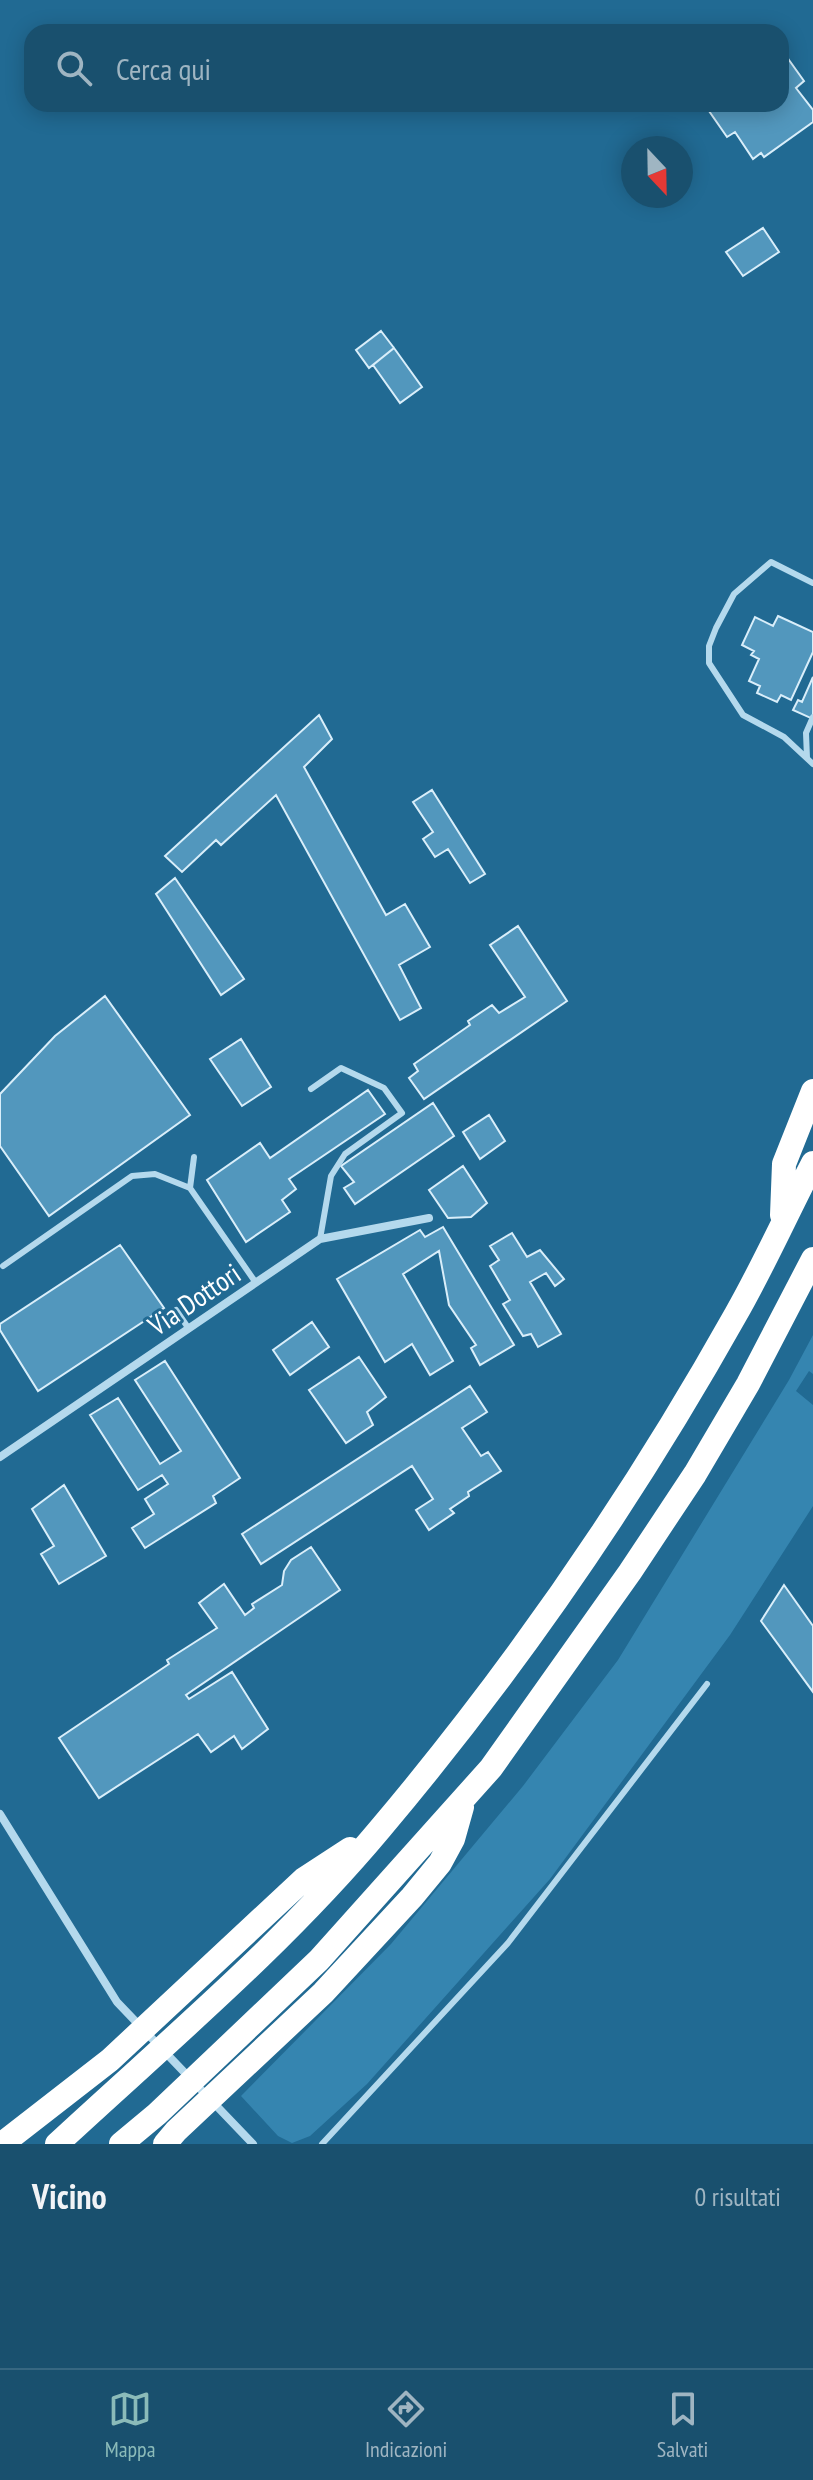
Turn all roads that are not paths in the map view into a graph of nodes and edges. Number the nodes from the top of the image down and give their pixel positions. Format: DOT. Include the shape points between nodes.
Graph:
graph roads {
  1 [pos="813,583"];
  2 [pos="813,717"];
  3 [pos="810,761"];
  4 [pos="311,1089"];
  5 [pos="813,1091"];
  6 [pos="194,1157"];
  7 [pos="813,1163"];
  8 [pos="190,1188"];
  9 [pos="429,1218"];
  10 [pos="782,1225"];
  11 [pos="320,1239"];
  12 [pos="813,1259"];
  13 [pos="3,1266"];
  14 [pos="256,1283"];
  15 [pos="176,1310"];
  16 [pos="189,1329"];
  17 [pos="0,1457"];
  18 [pos="707,1684"];
  19 [pos="463,1802"];
  20 [pos="0,1814"];
  21 [pos="380,1830"];
  22 [pos="170,2138"];
  23 [pos="2,2144"];
  24 [pos="57,2144"];
  25 [pos="121,2144"];
  26 [pos="253,2144"];
  27 [pos="322,2144"];
  1 -- 3 [label="lane" via="771,562 734,594 709,646 709,663 743,715 784,737"];
  2 -- 3 [label="lane" via="806,733"];
  4 -- 11 [label="lane" via="341,1068 384,1088 402,1113 345,1154 331,1176"];
  5 -- 10 [label="highway" via="784,1164"];
  6 -- 8 [label="lane"];
  7 -- 10 [label="highway"];
  8 -- 13 [label="lane" via="155,1174 132,1176"];
  8 -- 14 [label="lane"];
  9 -- 11 [label="street, Via Dottori"];
  10 -- 21 [label="highway" via="737,1313 614,1516 545,1619"];
  11 -- 14 [label="street, Via Dottori"];
  12 -- 19 [label="highway" via="695,1474"];
  14 -- 16 [label="street, Via Dottori"];
  15 -- 16 [label="lane"];
  16 -- 17 [label="street, Via Dottori"];
  18 -- 27 [label="lane" via="508,1943"];
  19 -- 22 [label="highway" via="453,1839 412,1897 323,1993"];
  19 -- 25 [label="highway" via="319,1960"];
  20 -- 26 [label="street" via="117,2002"];
  21 -- 23 [label="highway" via="304,1879 110,2060"];
  21 -- 24 [label="highway" via="285,1933"];
}
